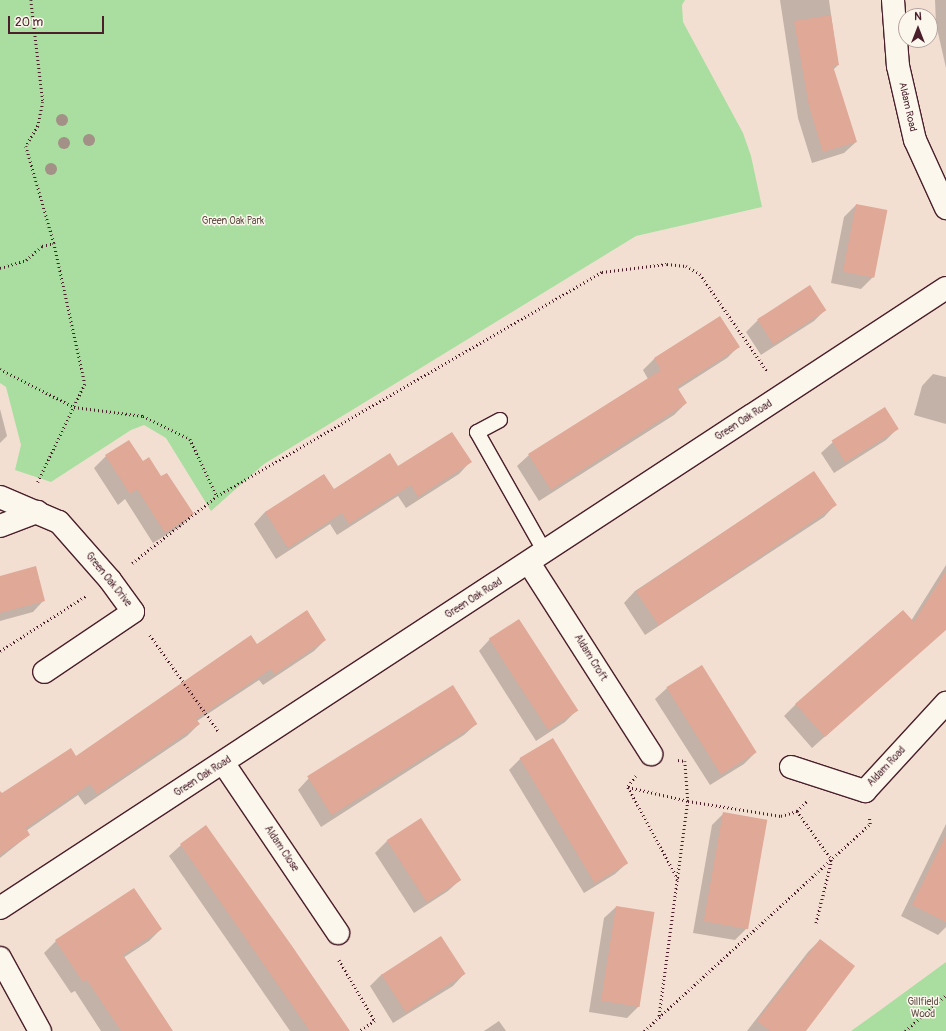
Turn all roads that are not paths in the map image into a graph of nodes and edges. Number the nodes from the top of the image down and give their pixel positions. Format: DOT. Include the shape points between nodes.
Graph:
graph roads {
  1 [pos="893,0"];
  2 [pos="946,208"];
  3 [pos="946,288"];
  4 [pos="500,420"];
  5 [pos="0,497"];
  6 [pos="32,510"];
  7 [pos="0,526"];
  8 [pos="537,557"];
  9 [pos="44,672"];
  10 [pos="946,703"];
  11 [pos="651,754"];
  12 [pos="230,760"];
  13 [pos="791,767"];
  14 [pos="0,908"];
  15 [pos="338,934"];
  16 [pos="0,958"];
  17 [pos="40,1031"];
  1 -- 2 [label="street, Aldam Road" via="898,66 915,140"];
  3 -- 8 [label="street, Green Oak Road"];
  4 -- 8 [label="lane" via="477,432"];
  5 -- 6 [label="street, Green Oak Drive"];
  6 -- 7 [label="street"];
  6 -- 9 [label="street, Green Oak Drive" via="59,522 110,580 133,612"];
  8 -- 11 [label="street, Aldam Croft"];
  8 -- 12 [label="street, Green Oak Road"];
  10 -- 13 [label="street, Aldam Road" via="865,791"];
  12 -- 14 [label="street, Green Oak Road"];
  12 -- 15 [label="street, Aldam Close"];
  16 -- 17 [label="street"];
}
